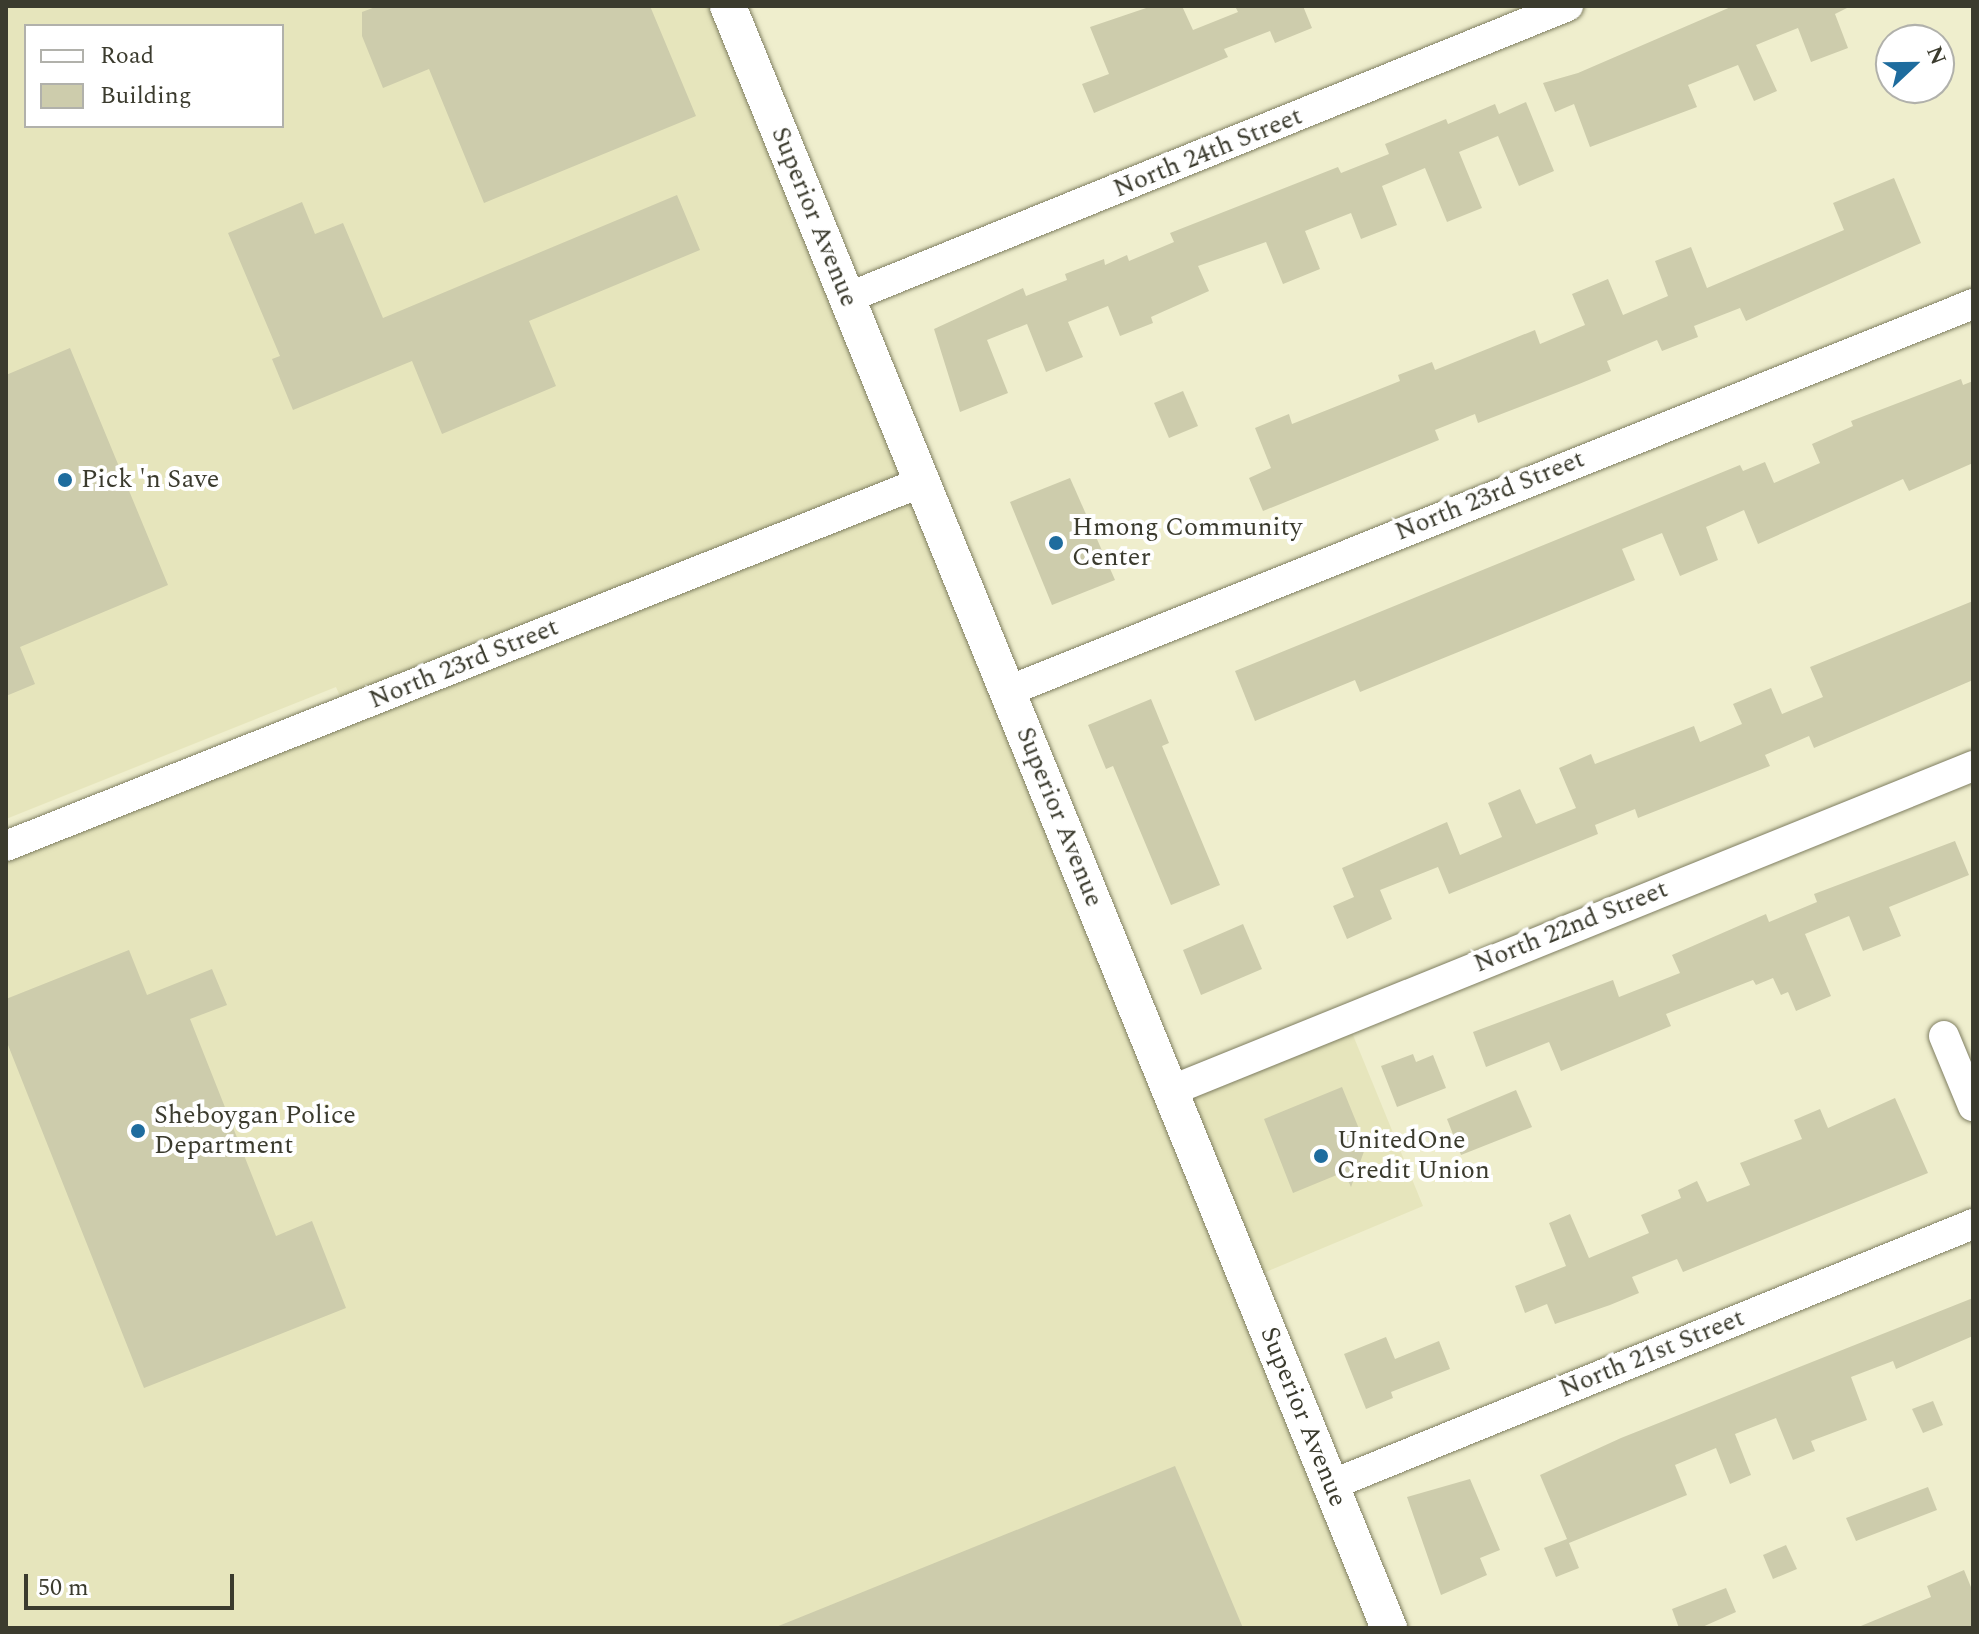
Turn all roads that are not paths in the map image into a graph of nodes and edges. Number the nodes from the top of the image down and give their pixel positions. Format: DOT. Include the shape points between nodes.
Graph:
graph roads {
  1 [pos="728,6"];
  2 [pos="1568,6"];
  3 [pos="847,298"];
  4 [pos="1973,304"];
  5 [pos="922,482"];
  6 [pos="1008,691"];
  7 [pos="1973,766"];
  8 [pos="6,846"];
  9 [pos="1944,1036"];
  10 [pos="1170,1091"];
  11 [pos="1973,1106"];
  12 [pos="1973,1224"];
  13 [pos="1331,1485"];
  14 [pos="1389,1628"];
  1 -- 3 [label="street, Superior Avenue"];
  2 -- 3 [label="street, North 24th Street"];
  3 -- 5 [label="street, Superior Avenue"];
  4 -- 6 [label="street, North 23rd Street"];
  5 -- 6 [label="street, Superior Avenue"];
  5 -- 8 [label="street, North 23rd Street"];
  6 -- 10 [label="street, Superior Avenue"];
  7 -- 10 [label="street, North 22nd Street"];
  9 -- 11 [label="street"];
  10 -- 13 [label="street, Superior Avenue"];
  12 -- 13 [label="street, North 21st Street"];
  13 -- 14 [label="street, Superior Avenue"];
}
